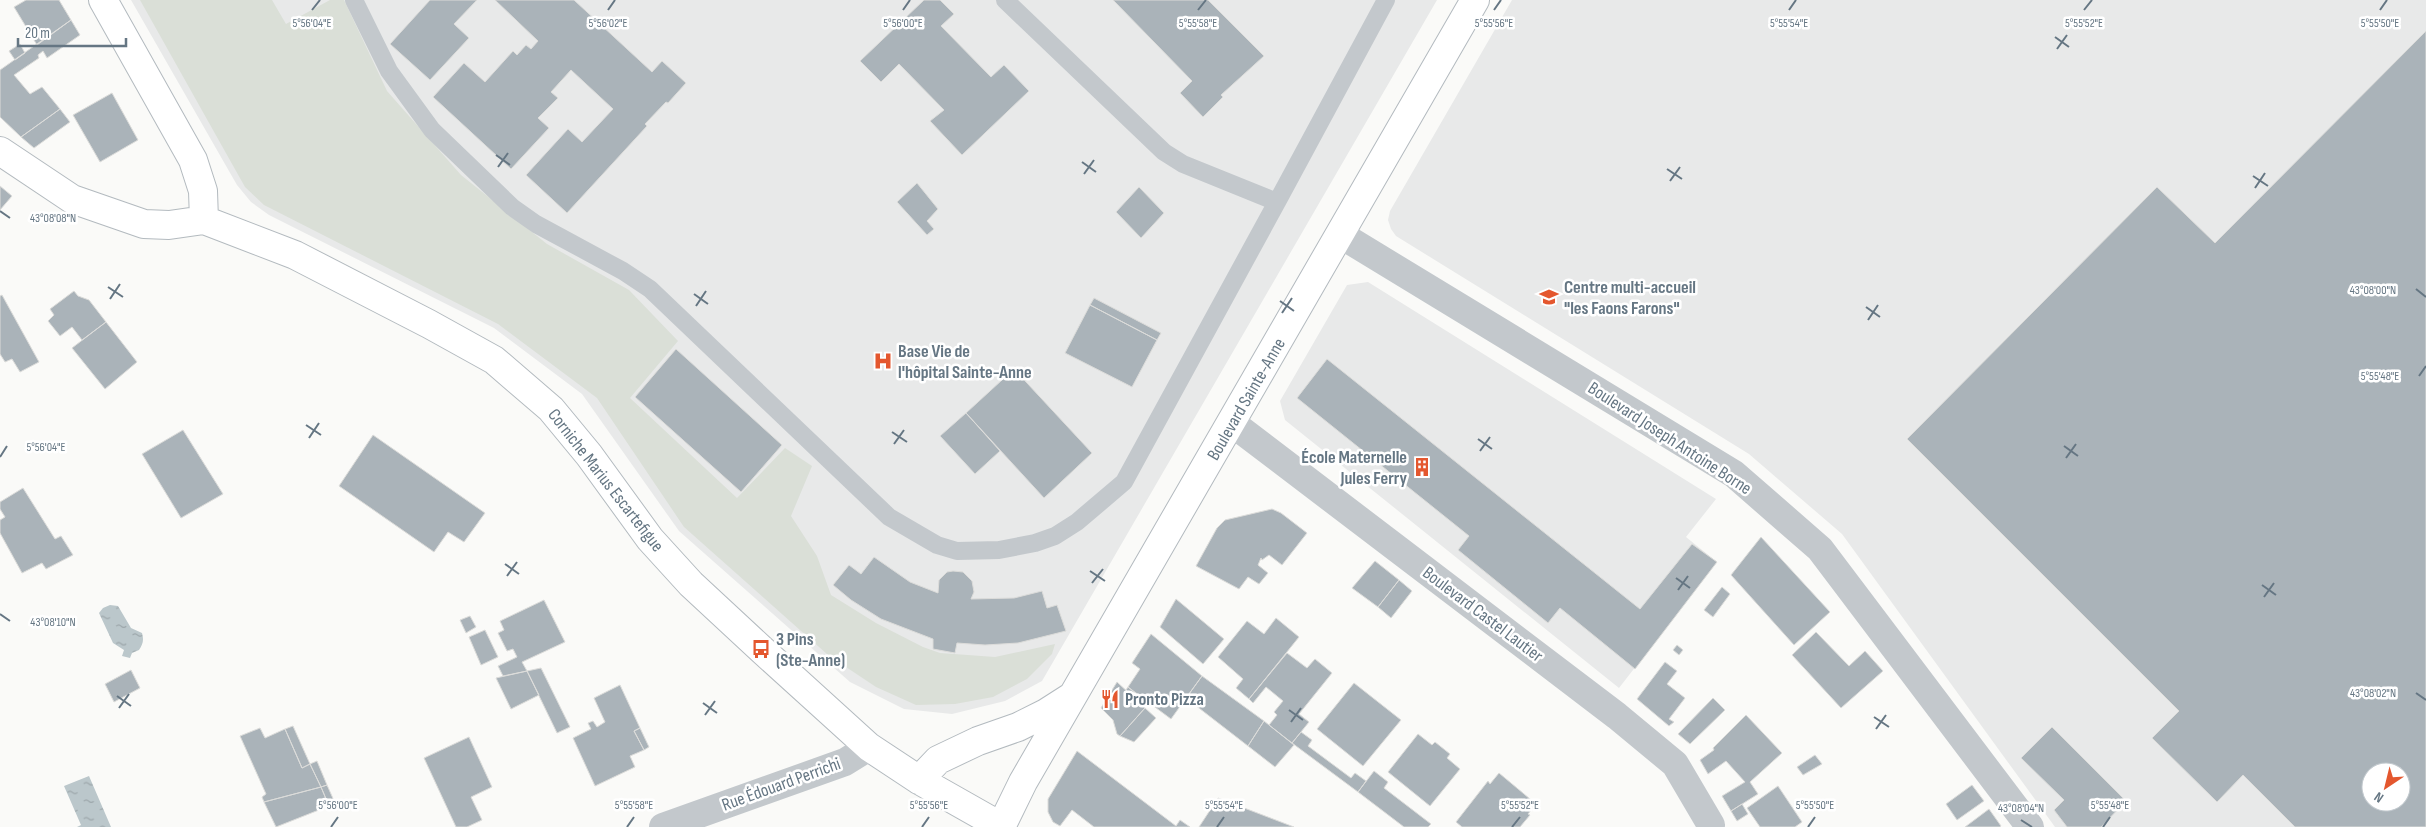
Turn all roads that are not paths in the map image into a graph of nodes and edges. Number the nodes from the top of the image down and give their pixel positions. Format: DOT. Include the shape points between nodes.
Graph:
graph roads {
  1 [pos="102,0"];
  2 [pos="354,0"];
  3 [pos="1005,0"];
  4 [pos="1386,0"];
  5 [pos="1475,0"];
  6 [pos="0,150"];
  7 [pos="1277,202"];
  8 [pos="204,220"];
  9 [pos="1341,235"];
  10 [pos="1232,423"];
  11 [pos="1076,693"];
  12 [pos="869,747"];
  13 [pos="919,780"];
  14 [pos="1711,825"];
  15 [pos="663,827"];
  16 [pos="1002,827"];
  17 [pos="2030,827"];
  1 -- 8 [label="street" via="193,160 203,191"];
  2 -- 7 [label="lane" via="389,71 410,102 432,130 512,207 554,235 650,289 889,517 920,537 956,551 1018,548 1055,536 1078,522 1124,482"];
  3 -- 7 [label="lane" via="1164,152 1183,164"];
  4 -- 7 [label="lane"];
  5 -- 9 [label="street, Boulevard Sainte-Anne"];
  6 -- 8 [label="street, Corniche Marius Escartefigue" via="72,199 144,224 169,225"];
  8 -- 12 [label="street, Corniche Marius Escartefigue" via="294,255 494,360 551,409 650,539 690,584"];
  9 -- 10 [label="street, Boulevard Sainte-Anne"];
  9 -- 17 [label="street, Boulevard Joseph Antoine Borne" via="1734,474 1774,507 1820,549"];
  10 -- 11 [label="street, Boulevard Sainte-Anne"];
  10 -- 14 [label="street, Boulevard Castel Lautier" via="1610,710 1675,764"];
  11 -- 13 [label="street, Boulevard Sainte-Anne" via="1018,727 938,760"];
  11 -- 16 [label="street, Boulevard Sainte-Anne" via="1023,782"];
  12 -- 13 [label="street, Corniche Marius Escartefigue"];
  12 -- 15 [label="street, Rue Édouard Perrichi" via="845,762"];
  13 -- 16 [label="street, Corniche Marius Escartefigue"];
}
